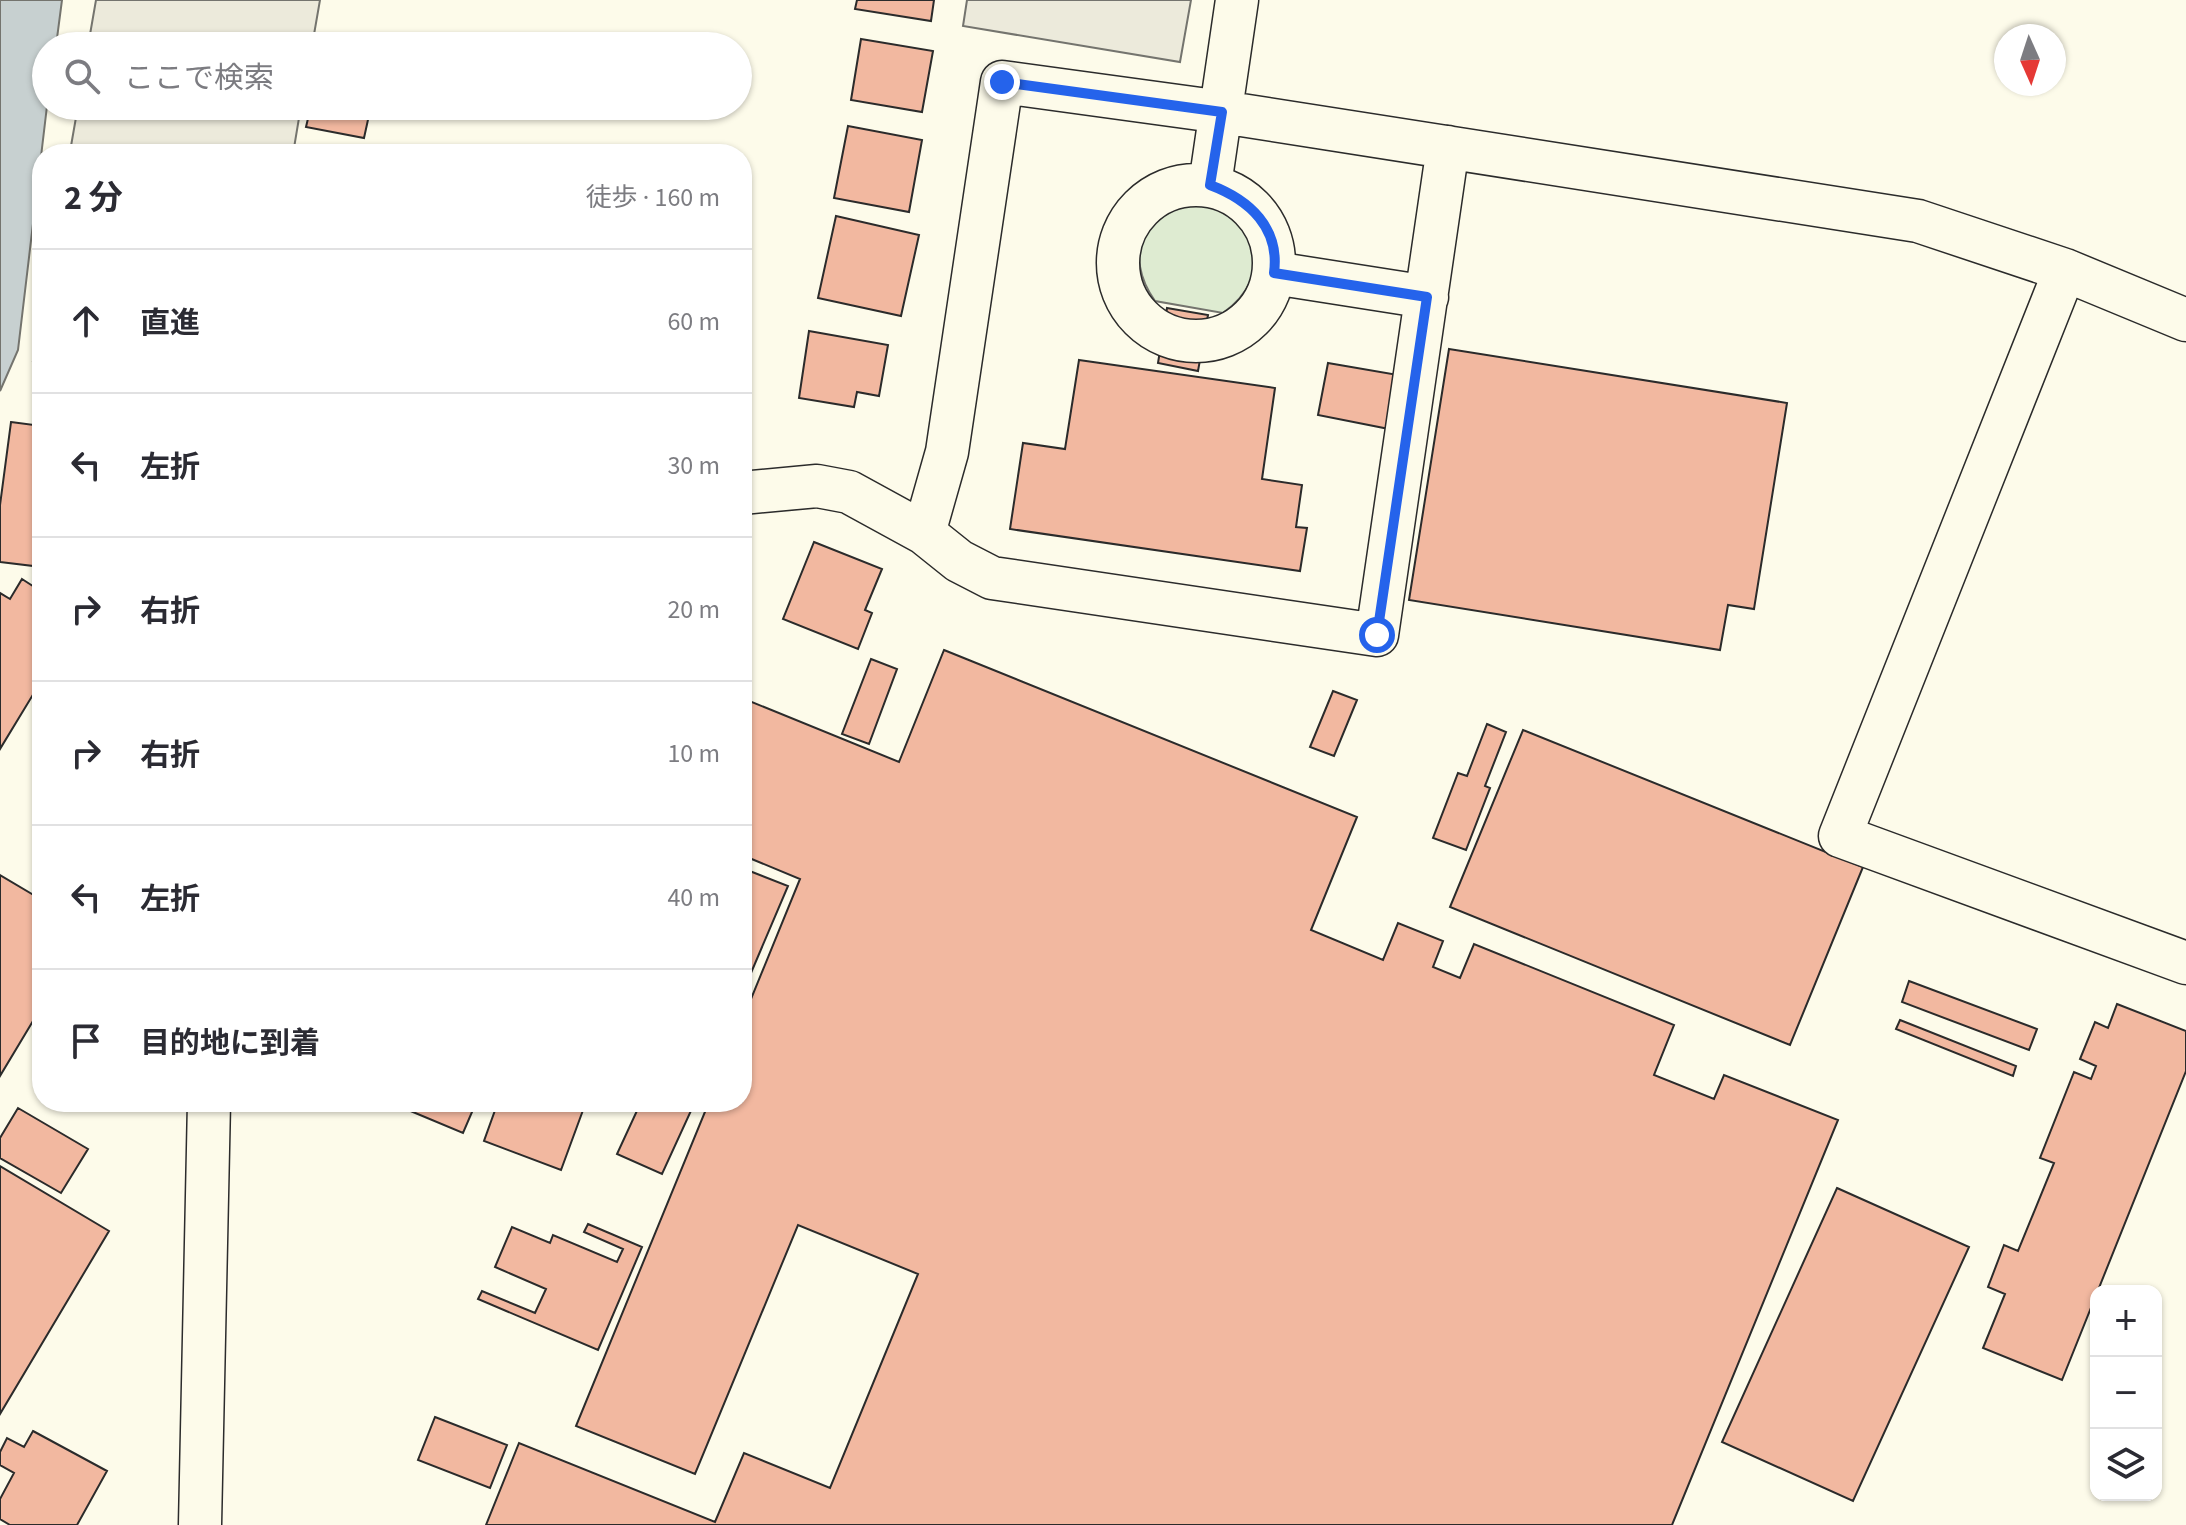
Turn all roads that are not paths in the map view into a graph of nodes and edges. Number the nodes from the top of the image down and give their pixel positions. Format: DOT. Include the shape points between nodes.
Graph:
graph roads {
  1 [pos="1237,0"];
  2 [pos="1222,112"];
  3 [pos="1448,147"];
  4 [pos="1210,185"];
  5 [pos="2065,270"];
  6 [pos="1274,273"];
  7 [pos="1427,297"];
  8 [pos="2186,320"];
  9 [pos="752,492"];
  10 [pos="924,533"];
  11 [pos="2186,963"];
  12 [pos="209,1112"];
  13 [pos="200,1525"];
  1 -- 2 [label="lane"];
  2 -- 3 [label="lane"];
  2 -- 4 [label="lane"];
  2 -- 10 [label="lane" via="1002,82 947,452"];
  3 -- 5 [label="lane" via="1918,221"];
  3 -- 7 [label="lane"];
  4 -- 6 [label="lane" via="1235,194 1256,211 1270,233"];
  4 -- 6 [label="lane" via="1160,193 1139,208 1125,229 1118,254 1119,279 1128,303 1166,336 1192,342 1217,339 1241,328 1260,309"];
  5 -- 8 [label="lane"];
  5 -- 11 [label="lane" via="1840,836"];
  6 -- 7 [label="lane"];
  7 -- 10 [label="lane" via="1377,635 992,578 959,561"];
  9 -- 10 [label="lane" via="817,486 849,492"];
  12 -- 13 [label="lane"];
}
